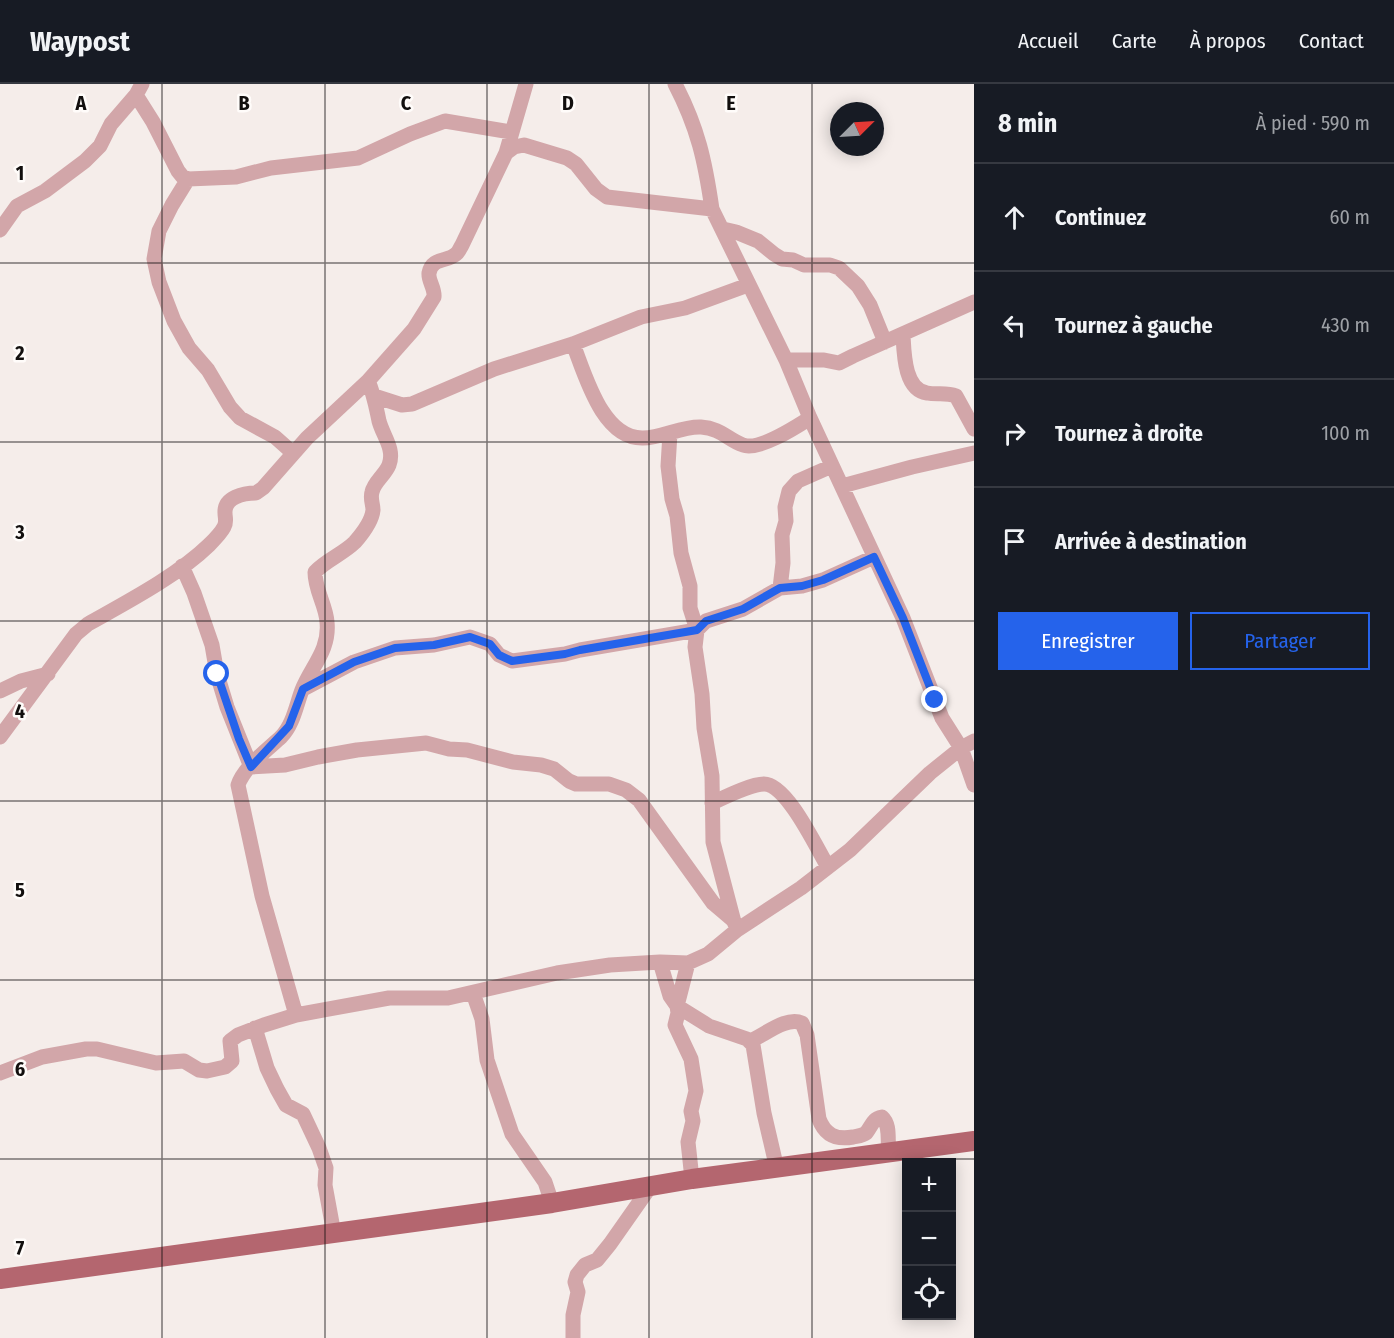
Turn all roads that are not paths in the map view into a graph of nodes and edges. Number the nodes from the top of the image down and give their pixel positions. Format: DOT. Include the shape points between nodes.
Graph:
graph roads {
  1 [pos="526,84"];
  2 [pos="675,84"];
  3 [pos="139,89"];
  4 [pos="511,132"];
  5 [pos="506,153"];
  6 [pos="188,179"];
  7 [pos="712,209"];
  8 [pos="723,229"];
  9 [pos="0,230"];
  10 [pos="748,285"];
  11 [pos="974,302"];
  12 [pos="903,334"];
  13 [pos="885,342"];
  14 [pos="573,344"];
  15 [pos="786,360"];
  16 [pos="368,381"];
  17 [pos="374,396"];
  18 [pos="810,418"];
  19 [pos="974,429"];
  20 [pos="670,433"];
  21 [pos="293,453"];
  22 [pos="974,453"];
  23 [pos="832,466"];
  24 [pos="842,486"];
  25 [pos="874,557"];
  26 [pos="182,566"];
  27 [pos="780,588"];
  28 [pos="697,630"];
  29 [pos="48,674"];
  30 [pos="303,689"];
  31 [pos="0,692"];
  32 [pos="0,737"];
  33 [pos="968,745"];
  34 [pos="251,767"];
  35 [pos="974,785"];
  36 [pos="712,802"];
  37 [pos="828,867"];
  38 [pos="735,925"];
  39 [pos="660,962"];
  40 [pos="688,963"];
  41 [pos="473,993"];
  42 [pos="677,1006"];
  43 [pos="296,1016"];
  44 [pos="255,1028"];
  45 [pos="750,1041"];
  46 [pos="0,1073"];
  47 [pos="974,1141"];
  48 [pos="889,1152"];
  49 [pos="777,1169"];
  50 [pos="692,1179"];
  51 [pos="650,1187"];
  52 [pos="552,1203"];
  53 [pos="334,1234"];
  54 [pos="0,1279"];
  55 [pos="573,1338"];
  1 -- 4 [label="street"];
  2 -- 7 [label="street" via="700,141"];
  3 -- 6 [label="street" via="178,171"];
  3 -- 9 [label="street" via="111,124 100,146 45,191 17,206"];
  4 -- 5 [label="street"];
  4 -- 6 [label="street" via="445,121 358,158 271,168 236,177"];
  5 -- 7 [label="street" via="524,145 567,159 607,197"];
  5 -- 16 [label="street" via="457,254 430,268 428,276 434,297 414,329"];
  6 -- 21 [label="street" via="159,231 154,259 159,282 189,348 230,406 240,418"];
  7 -- 8 [label="street"];
  8 -- 10 [label="street"];
  8 -- 13 [label="street" via="749,236 783,259 838,268 853,280 870,305"];
  10 -- 14 [label="street" via="685,308 641,317"];
  10 -- 15 [label="street"];
  11 -- 12 [label="street"];
  12 -- 13 [label="street"];
  12 -- 19 [label="street" via="907,369 915,387 924,393 956,396"];
  13 -- 15 [label="street" via="839,363"];
  14 -- 17 [label="street" via="494,369 412,404 402,405"];
  14 -- 20 [label="street" via="608,422 641,439"];
  15 -- 18 [label="street"];
  16 -- 17 [label="street"];
  16 -- 21 [label="street"];
  17 -- 30 [label="street" via="391,456 372,489 373,510 366,528 344,552 323,563 315,573 327,631 317,665"];
  18 -- 20 [label="street" via="753,446 741,445 712,429 699,427"];
  18 -- 23 [label="street"];
  20 -- 28 [label="street" via="672,499"];
  21 -- 26 [label="street" via="256,493 245,493 227,504 224,527"];
  22 -- 24 [label="street"];
  23 -- 24 [label="street"];
  23 -- 27 [label="street" via="798,482 789,491"];
  24 -- 25 [label="street"];
  25 -- 27 [label="street" via="823,580"];
  25 -- 33 [label="street" via="942,718"];
  26 -- 29 [label="street" via="88,624 64,647"];
  26 -- 34 [label="street"];
  27 -- 28 [label="street" via="743,609 706,621"];
  28 -- 30 [label="street" via="512,661 499,655 490,644 470,637 395,648 354,662"];
  28 -- 36 [label="street" via="695,647"];
  29 -- 31 [label="street"];
  29 -- 32 [label="street"];
  30 -- 34 [label="street" via="289,726"];
  33 -- 35 [label="street"];
  33 -- 37 [label="street" via="930,773"];
  34 -- 38 [label="street" via="426,743 542,765 576,784 609,784 639,800 714,903"];
  34 -- 43 [label="street" via="241,777 239,793 262,896"];
  36 -- 37 [label="street" via="759,785 770,785 793,807"];
  36 -- 38 [label="street" via="713,842"];
  37 -- 38 [label="street" via="801,888"];
  38 -- 40 [label="street" via="708,954"];
  39 -- 40 [label="street"];
  39 -- 41 [label="street" via="557,973"];
  39 -- 42 [label="street"];
  40 -- 42 [label="street"];
  41 -- 43 [label="street" via="448,998 389,998"];
  41 -- 52 [label="street" via="482,1018 487,1060 512,1134 545,1182"];
  42 -- 45 [label="street" via="709,1026"];
  42 -- 50 [label="street" via="675,1025 691,1059 696,1091 688,1142"];
  43 -- 44 [label="street"];
  44 -- 46 [label="street" via="230,1041 232,1061 207,1071 184,1061 156,1063 86,1049 42,1057"];
  44 -- 53 [label="street" via="277,1089 286,1105 303,1114 319,1148 326,1168"];
  45 -- 48 [label="street" via="790,1022 802,1023 822,1127 837,1138 859,1136 882,1117 888,1128"];
  45 -- 49 [label="street"];
  47 -- 48 [label="main road"];
  48 -- 49 [label="main road"];
  49 -- 50 [label="main road"];
  50 -- 51 [label="main road"];
  51 -- 52 [label="main road"];
  51 -- 55 [label="street" via="597,1260 585,1265 577,1275 579,1292"];
  52 -- 53 [label="main road"];
  53 -- 54 [label="main road"];
}
